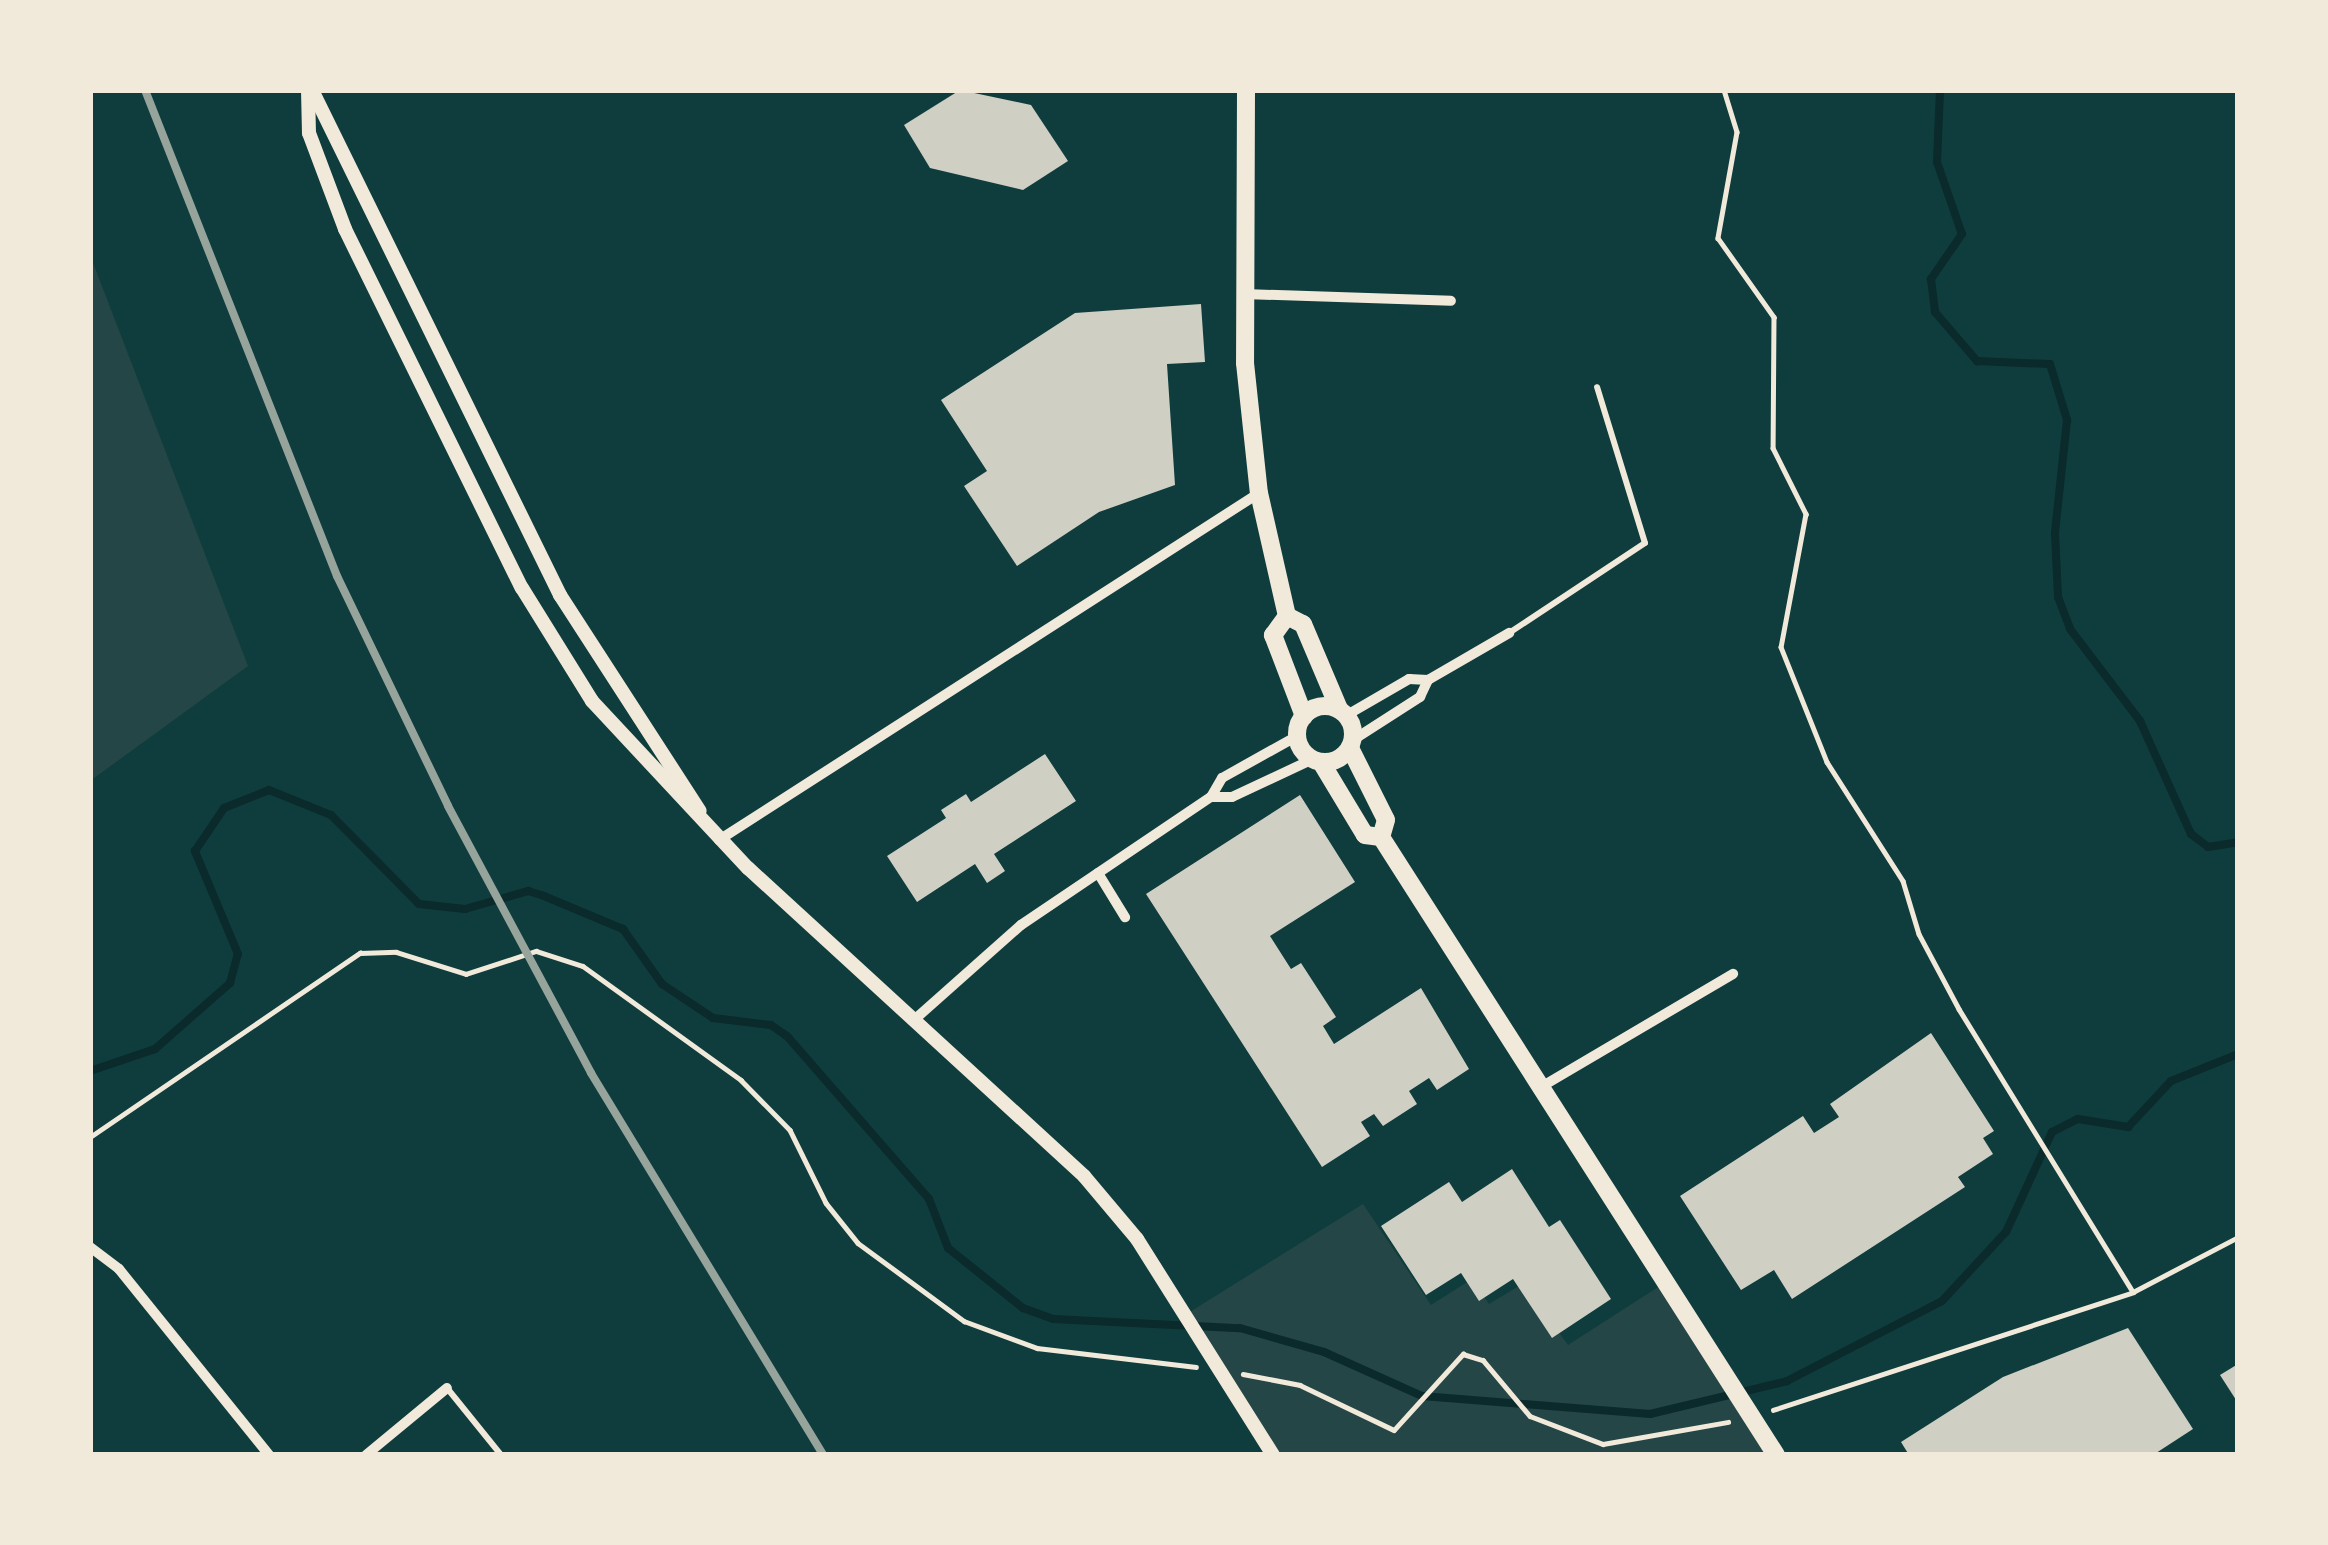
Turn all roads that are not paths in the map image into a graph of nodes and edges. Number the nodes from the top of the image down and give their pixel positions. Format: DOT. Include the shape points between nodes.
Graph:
graph roads {
  1 [pos="310,90"];
  2 [pos="1246,90"];
  3 [pos="1244,294"];
  4 [pos="1451,301"];
  5 [pos="1597,387"];
  6 [pos="1259,493"];
  7 [pos="1287,616"];
  8 [pos="1508,632"];
  9 [pos="1428,680"];
  10 [pos="1343,712"];
  11 [pos="1304,716"];
  12 [pos="1297,736"];
  13 [pos="1352,744"];
  14 [pos="1317,761"];
  15 [pos="1211,797"];
  16 [pos="1381,836"];
  17 [pos="719,840"];
  18 [pos="1098,873"];
  19 [pos="1125,917"];
  20 [pos="1733,974"];
  21 [pos="914,1020"];
  22 [pos="1541,1087"];
  23 [pos="90,1247"];
  24 [pos="448,1388"];
  25 [pos="1771,1447"];
  26 [pos="268,1455"];
  27 [pos="366,1455"];
  28 [pos="501,1455"];
  29 [pos="1274,1455"];
  1 -- 17 [label="street" via="560,595"];
  1 -- 17 [label="street" via="309,133 327,191 522,588 614,730"];
  2 -- 3 [label="main road"];
  3 -- 4 [label="street"];
  3 -- 6 [label="main road"];
  5 -- 8 [label="lane" via="1641,551"];
  6 -- 7 [label="main road"];
  6 -- 17 [label="street"];
  7 -- 10 [label="main road" via="1303,624"];
  7 -- 11 [label="main road" via="1273,635"];
  8 -- 9 [label="street"];
  9 -- 10 [label="street" via="1409,679"];
  9 -- 13 [label="street" via="1420,697"];
  10 -- 11 [label="main road" via="1321,706"];
  10 -- 13 [label="main road"];
  11 -- 12 [label="main road"];
  12 -- 14 [label="main road"];
  12 -- 15 [label="street" via="1222,778"];
  13 -- 14 [label="main road"];
  13 -- 16 [label="main road" via="1386,820"];
  14 -- 15 [label="street" via="1232,797"];
  14 -- 16 [label="main road" via="1365,835"];
  15 -- 18 [label="street"];
  16 -- 22 [label="main road"];
  17 -- 21 [label="street"];
  18 -- 19 [label="street"];
  18 -- 21 [label="street" via="988,951"];
  20 -- 22 [label="street"];
  21 -- 29 [label="street" via="1084,1176 1137,1240"];
  22 -- 25 [label="main road"];
  23 -- 26 [label="street" via="119,1269"];
  24 -- 27 [label="street"];
  24 -- 28 [label="lane"];
}
